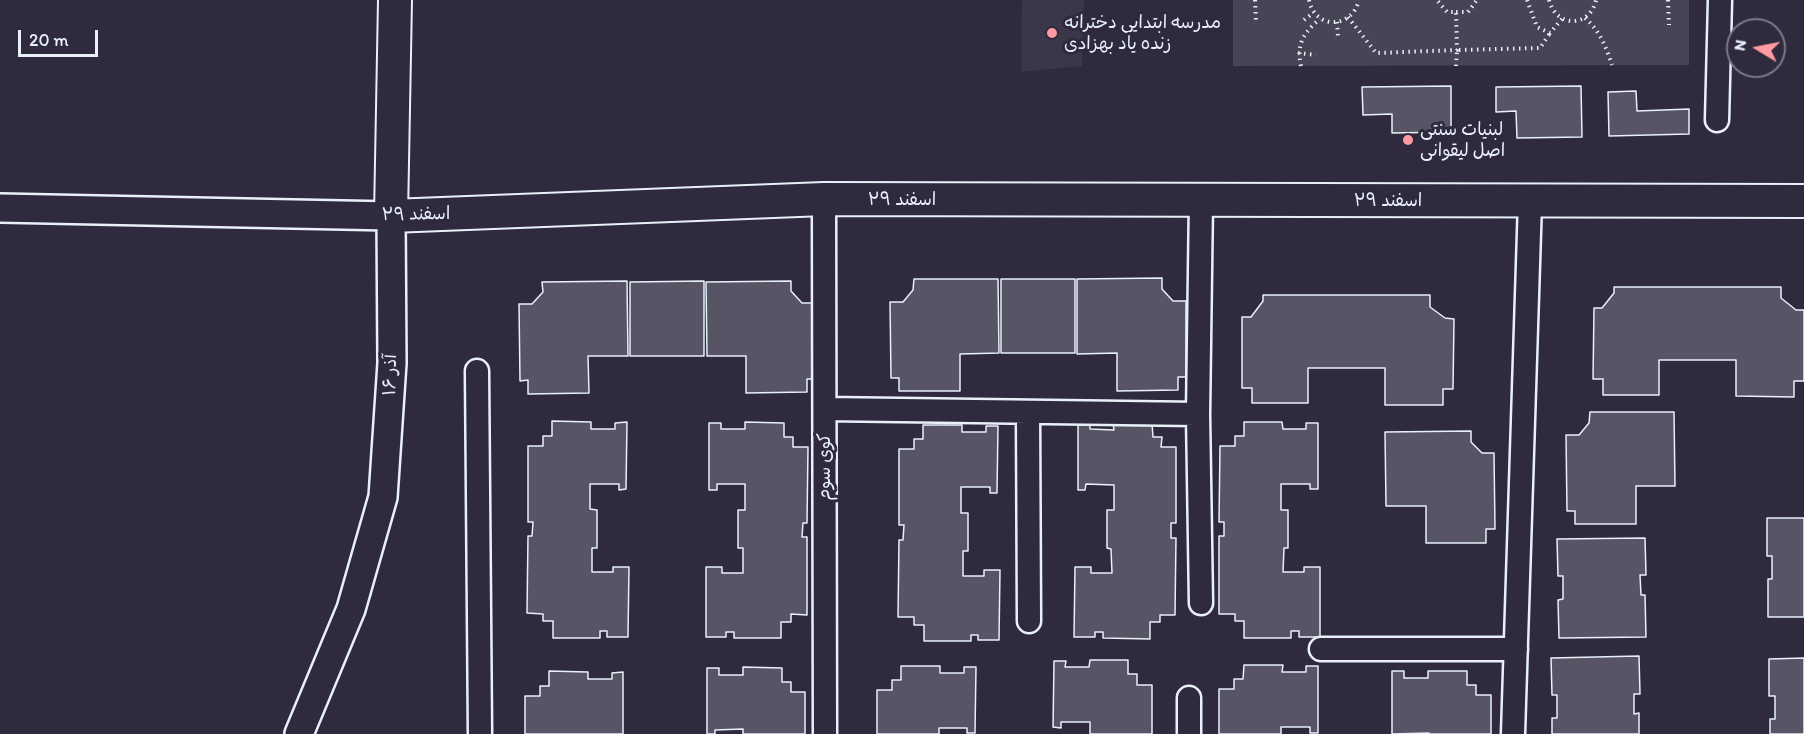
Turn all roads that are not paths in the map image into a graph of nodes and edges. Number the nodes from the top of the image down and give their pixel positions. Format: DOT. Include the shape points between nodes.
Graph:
graph roads {
  1 [pos="395,0"];
  2 [pos="1720,0"];
  3 [pos="1717,120"];
  4 [pos="824,200"];
  5 [pos="1201,200"];
  6 [pos="1530,201"];
  7 [pos="1804,201"];
  8 [pos="0,208"];
  9 [pos="391,216"];
  10 [pos="477,371"];
  11 [pos="825,409"];
  12 [pos="1028,412"];
  13 [pos="1198,414"];
  14 [pos="1201,603"];
  15 [pos="1029,621"];
  16 [pos="1321,649"];
  17 [pos="1516,649"];
  18 [pos="1188,698"];
  19 [pos="299,734"];
  20 [pos="480,734"];
  21 [pos="825,734"];
  22 [pos="1189,734"];
  23 [pos="1513,734"];
  1 -- 9 [label="main road, ۱۶ آذر"];
  2 -- 3 [label="street"];
  4 -- 5 [label="main road, ۲۹ اسفند"];
  4 -- 9 [label="main road, ۲۹ اسفند"];
  4 -- 11 [label="street, کوی سوم"];
  5 -- 6 [label="main road, ۲۹ اسفند"];
  5 -- 13 [label="street"];
  6 -- 7 [label="main road, ۲۹ اسفند"];
  6 -- 17 [label="street"];
  8 -- 9 [label="street, ۲۹ اسفند"];
  9 -- 19 [label="street, ۱۶ آذر" via="392,363 384,497 351,609"];
  10 -- 20 [label="street"];
  11 -- 12 [label="street"];
  11 -- 21 [label="street, کوی سوم"];
  12 -- 13 [label="street"];
  12 -- 15 [label="street"];
  13 -- 14 [label="street"];
  16 -- 17 [label="street"];
  17 -- 23 [label="street"];
  18 -- 22 [label="street"];
}
